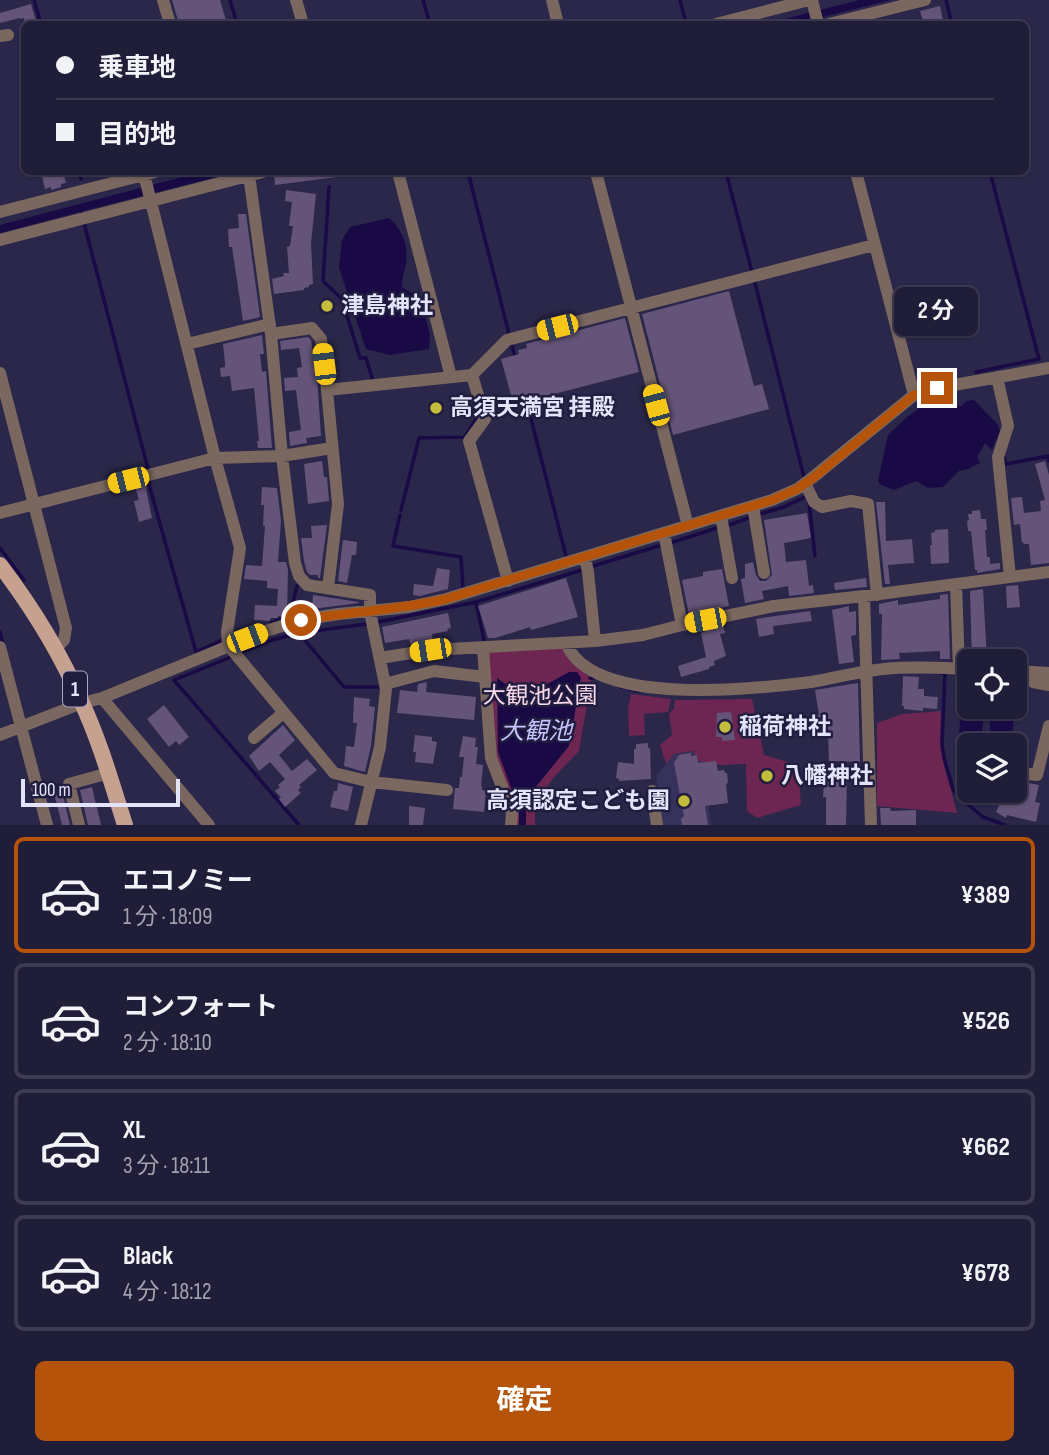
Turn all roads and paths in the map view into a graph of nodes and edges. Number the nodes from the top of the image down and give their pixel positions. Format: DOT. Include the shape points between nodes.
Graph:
graph roads {
  1 [pos="163,0"];
  2 [pos="296,0"];
  3 [pos="552,0"];
  4 [pos="925,0"];
  5 [pos="817,13"];
  6 [pos="169,21"];
  7 [pos="302,21"];
  8 [pos="557,21"];
  9 [pos="744,21"];
  10 [pos="148,175"];
  11 [pos="245,175"];
  12 [pos="253,175"];
  13 [pos="399,175"];
  14 [pos="597,175"];
  15 [pos="857,175"];
  16 [pos="150,199"];
  17 [pos="0,212"];
  18 [pos="0,240"];
  19 [pos="874,245"];
  20 [pos="631,308"];
  21 [pos="270,329"];
  22 [pos="187,344"];
  23 [pos="1049,368"];
  24 [pos="0,373"];
  25 [pos="472,375"];
  26 [pos="451,377"];
  27 [pos="997,377"];
  28 [pos="327,390"];
  29 [pos="914,395"];
  30 [pos="332,448"];
  31 [pos="282,456"];
  32 [pos="215,458"];
  33 [pos="805,483"];
  34 [pos="33,503"];
  35 [pos="753,506"];
  36 [pos="0,513"];
  37 [pos="721,516"];
  38 [pos="688,526"];
  39 [pos="664,533"];
  40 [pos="584,558"];
  41 [pos="0,565"];
  42 [pos="1049,572"];
  43 [pos="764,573"];
  44 [pos="1010,577"];
  45 [pos="732,579"];
  46 [pos="508,581"];
  47 [pos="956,584"];
  48 [pos="328,588"];
  49 [pos="871,596"];
  50 [pos="370,612"];
  51 [pos="682,625"];
  52 [pos="595,641"];
  53 [pos="566,643"];
  54 [pos="228,645"];
  55 [pos="0,647"];
  56 [pos="483,648"];
  57 [pos="55,649"];
  58 [pos="962,649"];
  59 [pos="380,658"];
  60 [pos="957,669"];
  61 [pos="867,671"];
  62 [pos="1027,672"];
  63 [pos="1034,672"];
  64 [pos="1049,673"];
  65 [pos="485,677"];
  66 [pos="385,684"];
  67 [pos="1049,685"];
  68 [pos="102,698"];
  69 [pos="82,703"];
  70 [pos="283,713"];
  71 [pos="22,726"];
  72 [pos="1049,726"];
  73 [pos="0,735"];
  74 [pos="254,738"];
  75 [pos="109,773"];
  76 [pos="1027,774"];
  77 [pos="371,782"];
  78 [pos="447,790"];
  79 [pos="652,791"];
  80 [pos="47,825"];
  81 [pos="79,825"];
  82 [pos="125,825"];
  83 [pos="209,825"];
  84 [pos="361,825"];
  85 [pos="511,825"];
  86 [pos="657,825"];
  87 [pos="871,825"];
  1 -- 6 [label="street"];
  2 -- 7 [label="street"];
  3 -- 8 [label="street"];
  4 -- 5 [label="street"];
  5 -- 9 [label="street"];
  10 -- 16 [label="street"];
  10 -- 17 [label="street"];
  11 -- 16 [label="street"];
  12 -- 21 [label="street"];
  13 -- 26 [label="street"];
  14 -- 20 [label="street"];
  15 -- 19 [label="street"];
  16 -- 18 [label="street"];
  16 -- 22 [label="street"];
  19 -- 20 [label="street"];
  19 -- 29 [label="street"];
  20 -- 25 [label="street" via="507,340"];
  20 -- 38 [label="street"];
  21 -- 22 [label="street"];
  21 -- 28 [label="street" via="312,328 321,339"];
  21 -- 31 [label="street"];
  22 -- 32 [label="street"];
  23 -- 27 [label="street"];
  24 -- 34 [label="street"];
  25 -- 26 [label="street"];
  25 -- 46 [label="street" via="485,419 469,441"];
  26 -- 28 [label="street"];
  27 -- 29 [label="street"];
  27 -- 44 [label="street" via="1008,426 998,457"];
  28 -- 30 [label="street"];
  29 -- 33 [label="street"];
  30 -- 31 [label="street"];
  30 -- 48 [label="street" via="338,504"];
  31 -- 32 [label="street"];
  31 -- 48 [label="street" via="299,576 307,584"];
  32 -- 34 [label="street"];
  32 -- 54 [label="street" via="240,548"];
  33 -- 35 [label="street"];
  33 -- 49 [label="street" via="814,502 822,507 851,501 868,504"];
  34 -- 36 [label="street"];
  34 -- 57 [label="street" via="66,628 64,640"];
  35 -- 37 [label="street"];
  35 -- 43 [label="street"];
  37 -- 38 [label="street"];
  37 -- 45 [label="street"];
  38 -- 39 [label="street"];
  39 -- 40 [label="street"];
  39 -- 51 [label="street"];
  40 -- 46 [label="street"];
  40 -- 52 [label="street"];
  41 -- 57 [label="main road, 1"];
  42 -- 44 [label="street"];
  44 -- 47 [label="street"];
  46 -- 50 [label="street" via="446,599"];
  47 -- 49 [label="street"];
  47 -- 58 [label="street"];
  48 -- 50 [label="street" via="370,595"];
  49 -- 51 [label="street" via="774,606"];
  49 -- 61 [label="street"];
  50 -- 54 [label="street" via="301,620"];
  50 -- 59 [label="street"];
  51 -- 52 [label="street"];
  52 -- 53 [label="street"];
  53 -- 56 [label="street"];
  53 -- 61 [label="street" via="581,662 608,678 686,691 738,690"];
  54 -- 68 [label="street"];
  54 -- 70 [label="street"];
  55 -- 71 [label="street"];
  56 -- 59 [label="street"];
  56 -- 65 [label="street"];
  57 -- 69 [label="main road, 1"];
  59 -- 66 [label="street"];
  60 -- 61 [label="street"];
  61 -- 87 [label="street"];
  62 -- 63 [label="street"];
  63 -- 64 [label="street"];
  63 -- 67 [label="street" via="1033,682"];
  65 -- 66 [label="street" via="434,671"];
  65 -- 85 [label="street" via="491,758 512,813"];
  66 -- 77 [label="street" via="384,721"];
  68 -- 69 [label="street"];
  68 -- 83 [label="street"];
  69 -- 71 [label="street"];
  69 -- 75 [label="main road, 1"];
  70 -- 74 [label="street"];
  70 -- 77 [label="street" via="334,773"];
  71 -- 73 [label="street"];
  71 -- 80 [label="street"];
  72 -- 76 [label="street" via="1037,775"];
  75 -- 81 [label="street" via="69,784"];
  75 -- 82 [label="main road, 1"];
  77 -- 78 [label="street"];
  77 -- 84 [label="street"];
  79 -- 86 [label="street"];
}
